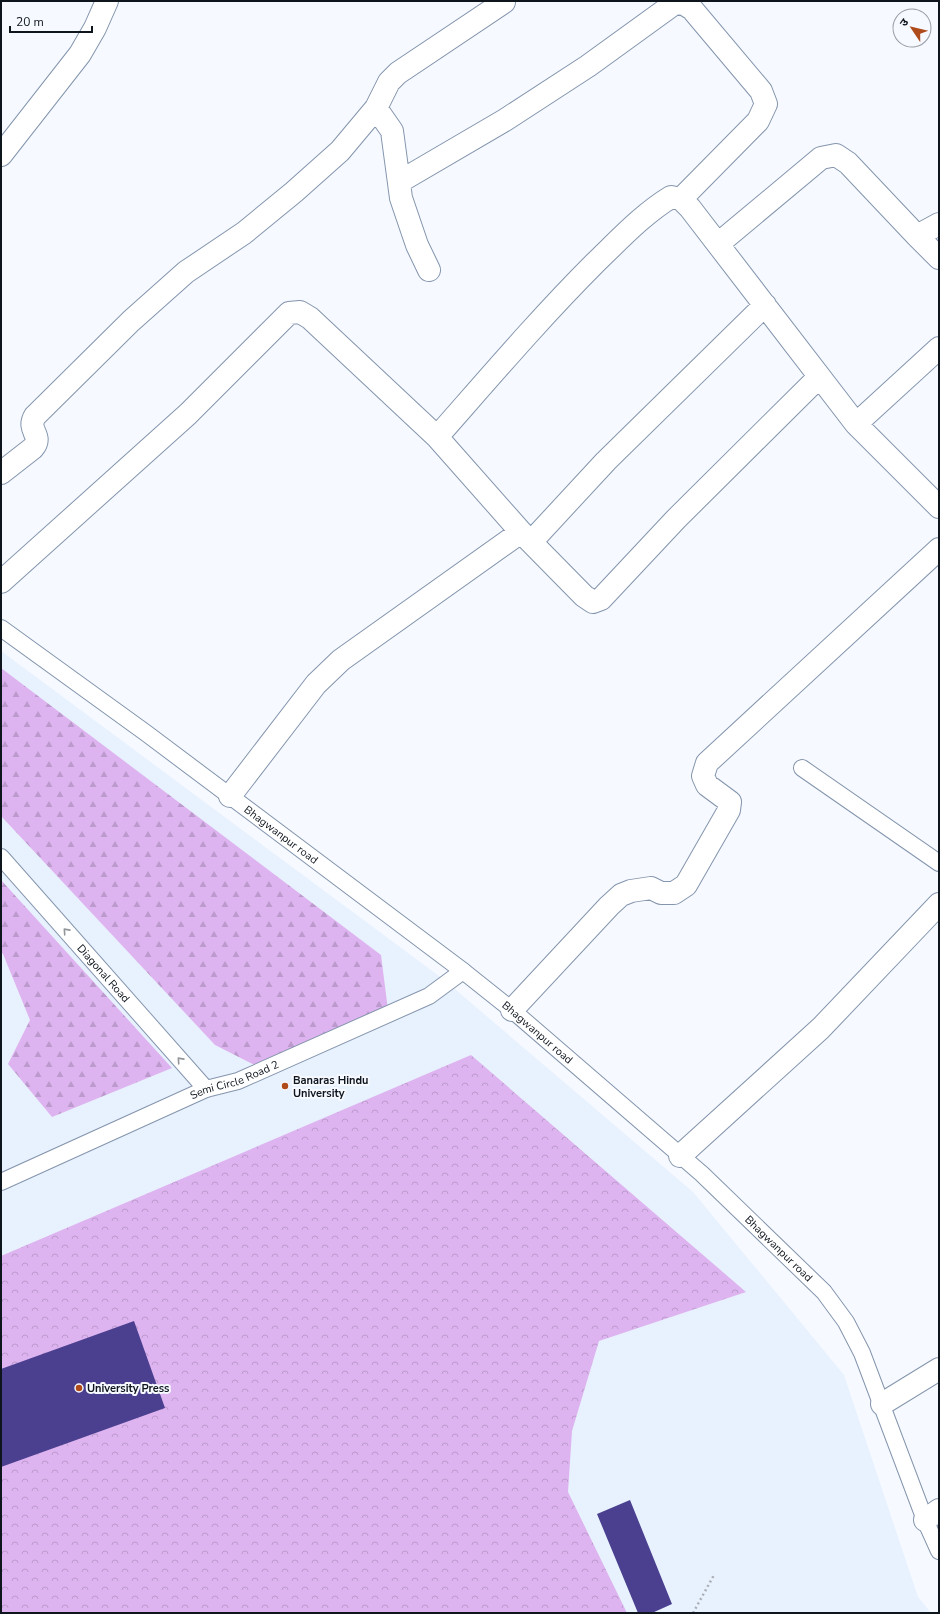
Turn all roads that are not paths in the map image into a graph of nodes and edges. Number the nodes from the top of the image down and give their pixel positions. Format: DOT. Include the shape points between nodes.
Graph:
graph roads {
  1 [pos="107,1"];
  2 [pos="504,2"];
  3 [pos="376,108"];
  4 [pos="1,155"];
  5 [pos="399,182"];
  6 [pos="681,199"];
  7 [pos="939,224"];
  8 [pos="917,236"];
  9 [pos="718,244"];
  10 [pos="939,258"];
  11 [pos="429,270"];
  12 [pos="764,305"];
  13 [pos="939,348"];
  14 [pos="820,377"];
  15 [pos="856,424"];
  16 [pos="437,437"];
  17 [pos="1,473"];
  18 [pos="939,507"];
  19 [pos="526,537"];
  20 [pos="939,549"];
  21 [pos="1,582"];
  22 [pos="1,628"];
  23 [pos="802,768"];
  24 [pos="230,796"];
  25 [pos="1,857"];
  26 [pos="939,862"];
  27 [pos="938,906"];
  28 [pos="463,971"];
  29 [pos="512,1010"];
  30 [pos="206,1089"];
  31 [pos="680,1156"];
  32 [pos="1,1182"];
  33 [pos="939,1369"];
  34 [pos="882,1404"];
  35 [pos="932,1515"];
  36 [pos="939,1551"];
  1 -- 4 [label="street" via="80,54"];
  2 -- 3 [label="street" via="398,73"];
  3 -- 5 [label="street" via="392,131"];
  3 -- 17 [label="street" via="340,151 294,192 244,233 186,272 131,321 35,416 32,429 38,438 37,443"];
  5 -- 6 [label="street" via="505,120 582,70 675,3 684,4 692,9 761,91 766,104 758,121"];
  5 -- 11 [label="street" via="408,221"];
  6 -- 9 [label="street"];
  6 -- 16 [label="street" via="671,197 659,204 618,240 555,304"];
  7 -- 8 [label="street"];
  8 -- 9 [label="street" via="848,163 836,155 821,158"];
  8 -- 10 [label="street"];
  9 -- 12 [label="street"];
  12 -- 14 [label="street"];
  12 -- 19 [label="street"];
  13 -- 15 [label="street"];
  14 -- 15 [label="street"];
  14 -- 19 [label="street" via="676,519 601,598 593,602 584,596"];
  15 -- 18 [label="street"];
  16 -- 19 [label="street"];
  16 -- 21 [label="street" via="310,318 300,312 289,313 188,414"];
  19 -- 24 [label="street" via="341,660 316,684"];
  20 -- 29 [label="street" via="707,763 704,776 707,785 730,802 729,810 686,885 674,893 661,893 651,888 621,895"];
  22 -- 24 [label="lane, Bhagwanpur road"];
  23 -- 26 [label="lane"];
  24 -- 28 [label="lane, Bhagwanpur road"];
  30 -- 25 [label="lane, Diagonal Road, one-way"];
  27 -- 31 [label="street" via="821,1028"];
  28 -- 29 [label="lane, Bhagwanpur road"];
  28 -- 30 [label="lane, Semi Circle Road 2" via="429,996 238,1081"];
  29 -- 31 [label="lane, Bhagwanpur road"];
  30 -- 32 [label="lane, Semi Circle Road 2"];
  31 -- 34 [label="lane, Bhagwanpur road" via="702,1174 824,1292 846,1322 862,1353"];
  33 -- 34 [label="street"];
  34 -- 35 [label="lane, Bhagwanpur road"];
  35 -- 36 [label="lane, Bhagwanpur road"];
}
